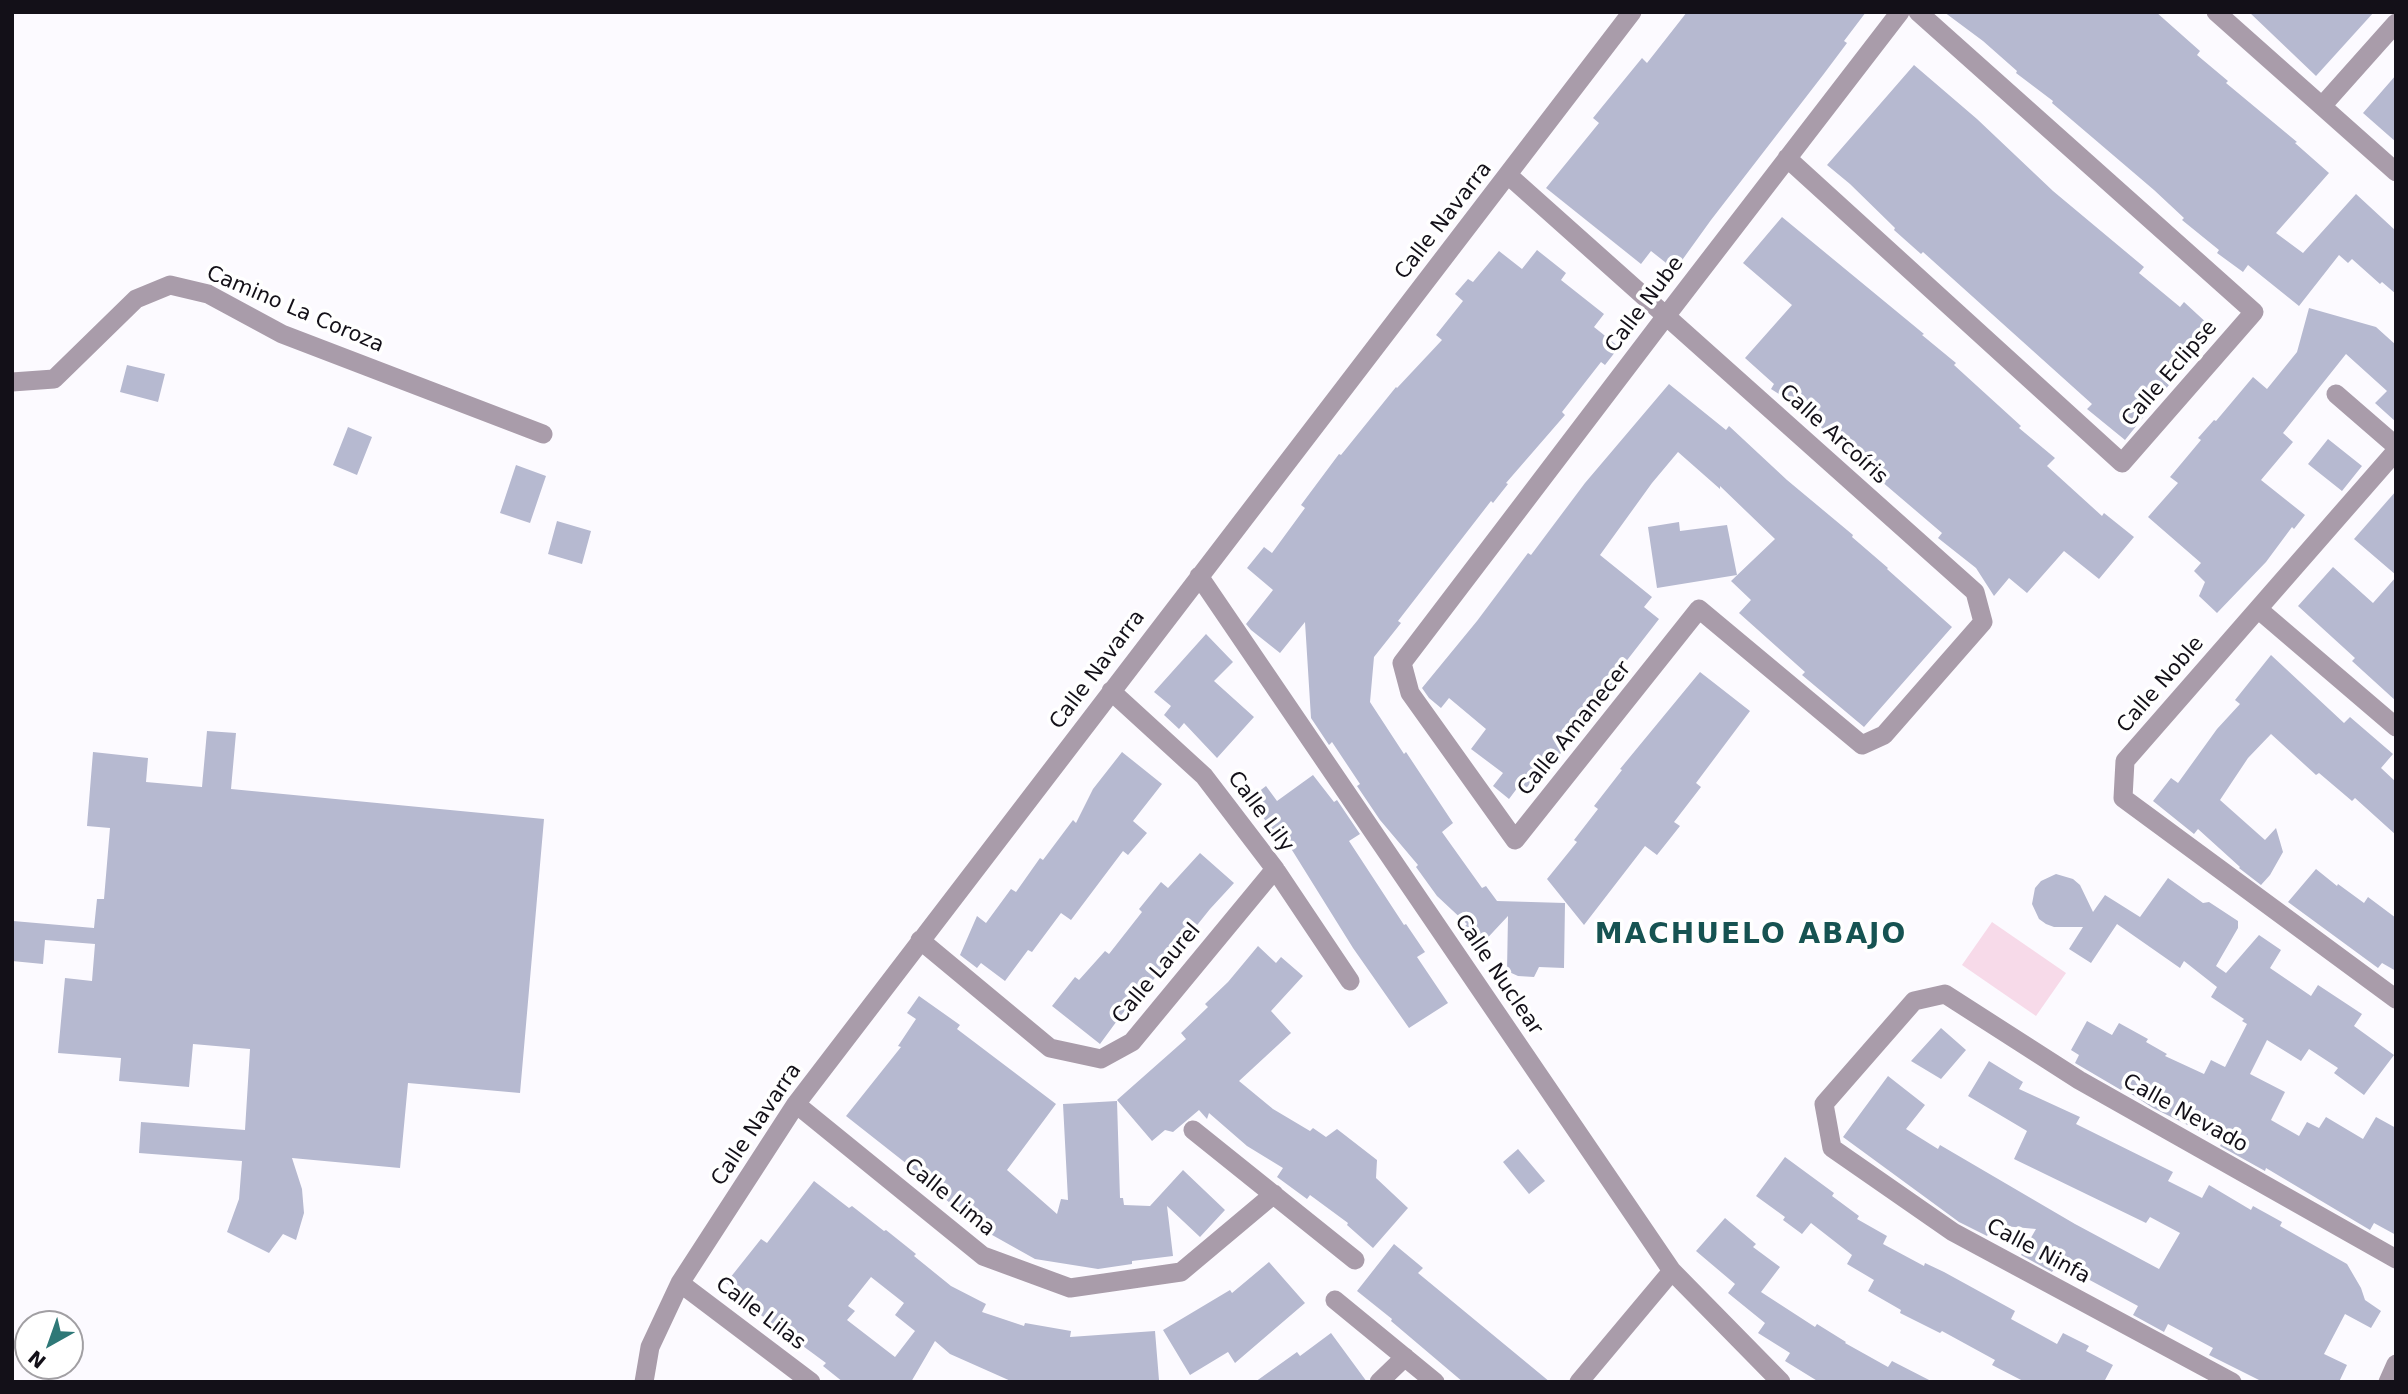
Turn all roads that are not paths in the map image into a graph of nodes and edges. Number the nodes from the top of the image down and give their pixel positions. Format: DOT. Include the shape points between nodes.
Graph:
graph roads {
  1 [pos="1632,12"];
  2 [pos="1900,12"];
  3 [pos="1918,12"];
  4 [pos="2216,12"];
  5 [pos="2396,23"];
  6 [pos="2322,106"];
  7 [pos="1787,158"];
  8 [pos="2396,172"];
  9 [pos="1508,175"];
  10 [pos="1666,316"];
  11 [pos="12,382"];
  12 [pos="2336,394"];
  13 [pos="543,434"];
  14 [pos="2396,448"];
  15 [pos="1199,576"];
  16 [pos="2258,609"];
  17 [pos="1429,628"];
  18 [pos="1111,691"];
  19 [pos="2396,727"];
  20 [pos="1862,745"];
  21 [pos="1275,869"];
  22 [pos="920,940"];
  23 [pos="1350,981"];
  24 [pos="2396,999"];
  25 [pos="1957,1002"];
  26 [pos="796,1104"];
  27 [pos="1194,1130"];
  28 [pos="1274,1194"];
  29 [pos="2396,1259"];
  30 [pos="1355,1260"];
  31 [pos="1672,1271"];
  32 [pos="680,1283"];
  33 [pos="1335,1300"];
  34 [pos="1405,1357"];
  35 [pos="2396,1364"];
  36 [pos="643,1382"];
  37 [pos="811,1382"];
  38 [pos="1378,1382"];
  39 [pos="1435,1382"];
  40 [pos="1579,1382"];
  41 [pos="1781,1382"];
  42 [pos="2232,1382"];
  43 [pos="2388,1382"];
  1 -- 9 [label="street, Calle Navarra"];
  2 -- 7 [label="street, Calle Nube"];
  3 -- 7 [label="street, Calle Eclipse" via="2254,312 2123,463"];
  4 -- 6 [label="street"];
  5 -- 6 [label="street"];
  6 -- 8 [label="street"];
  7 -- 10 [label="street, Calle Nube"];
  9 -- 10 [label="street, Calle Arcoíris"];
  9 -- 15 [label="street, Calle Navarra"];
  10 -- 17 [label="street, Calle Nube"];
  10 -- 20 [label="street, Calle Arcoíris" via="1975,592 1983,622 1884,735"];
  11 -- 13 [label="street, Camino La Coroza" via="54,379 136,299 170,285 208,294 282,334"];
  12 -- 14 [label="street"];
  14 -- 16 [label="street, Calle Noble"];
  15 -- 18 [label="street, Calle Navarra"];
  15 -- 31 [label="street, Calle Nuclear"];
  16 -- 19 [label="street"];
  16 -- 24 [label="street, Calle Noble" via="2125,761 2123,799"];
  17 -- 20 [label="street, Calle Amanecer" via="1402,663 1410,693 1515,841 1699,610"];
  18 -- 21 [label="street, Calle Lily" via="1204,776"];
  18 -- 22 [label="street, Calle Navarra"];
  21 -- 22 [label="street, Calle Laurel" via="1132,1042 1101,1059 1050,1048"];
  21 -- 23 [label="street, Calle Lily"];
  22 -- 26 [label="street, Calle Navarra"];
  25 -- 29 [label="street, Calle Nevado" via="2079,1080"];
  25 -- 42 [label="street, Calle Ninfa" via="1945,994 1914,1001 1824,1104 1832,1148 1953,1232"];
  26 -- 28 [label="street, Calle Lima" via="984,1256 1070,1288 1181,1272"];
  26 -- 32 [label="street, Calle Navarra"];
  27 -- 28 [label="street"];
  28 -- 30 [label="street"];
  31 -- 40 [label="street"];
  31 -- 41 [label="street, Calle Nuclear"];
  32 -- 36 [label="street, Calle Navarra" via="650,1347"];
  32 -- 37 [label="street, Calle Lilas"];
  33 -- 34 [label="street"];
  34 -- 38 [label="street"];
  34 -- 39 [label="street"];
  35 -- 43 [label="street"];
}
